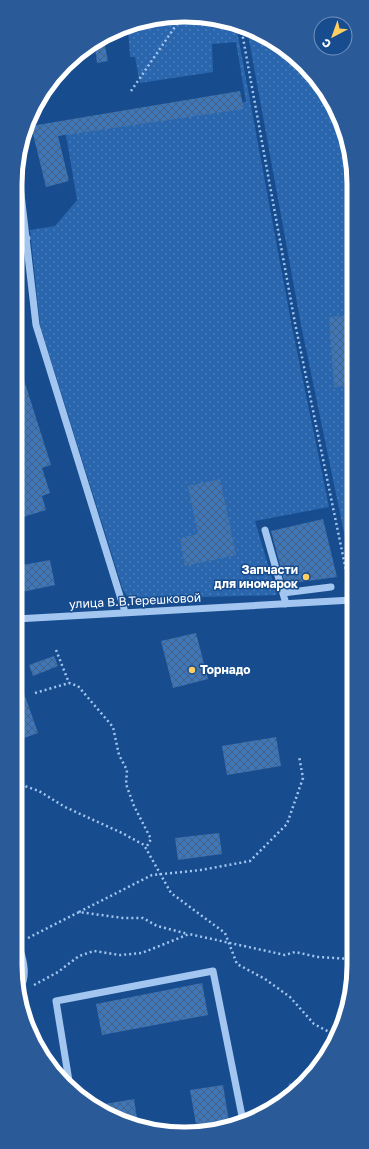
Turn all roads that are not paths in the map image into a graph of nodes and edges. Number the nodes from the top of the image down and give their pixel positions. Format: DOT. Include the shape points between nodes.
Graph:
graph roads {
  1 [pos="22,199"];
  2 [pos="27,238"];
  3 [pos="22,239"];
  4 [pos="265,530"];
  5 [pos="331,587"];
  6 [pos="283,592"];
  7 [pos="347,600"];
  8 [pos="286,604"];
  9 [pos="125,612"];
  10 [pos="22,619"];
  11 [pos="22,957"];
  12 [pos="23,983"];
  13 [pos="69,1078"];
  14 [pos="242,1116"];
  1 -- 2 [label="street"];
  2 -- 3 [label="street"];
  2 -- 9 [label="street" via="36,325"];
  4 -- 6 [label="street"];
  5 -- 6 [label="street"];
  6 -- 8 [label="street"];
  7 -- 8 [label="street, улица В.В.Терешковой"];
  8 -- 9 [label="street, улица В.В.Терешковой"];
  9 -- 10 [label="street, улица В.В.Терешковой"];
  11 -- 12 [label="street"];
  13 -- 14 [label="street" via="56,1001 213,971"];
}
